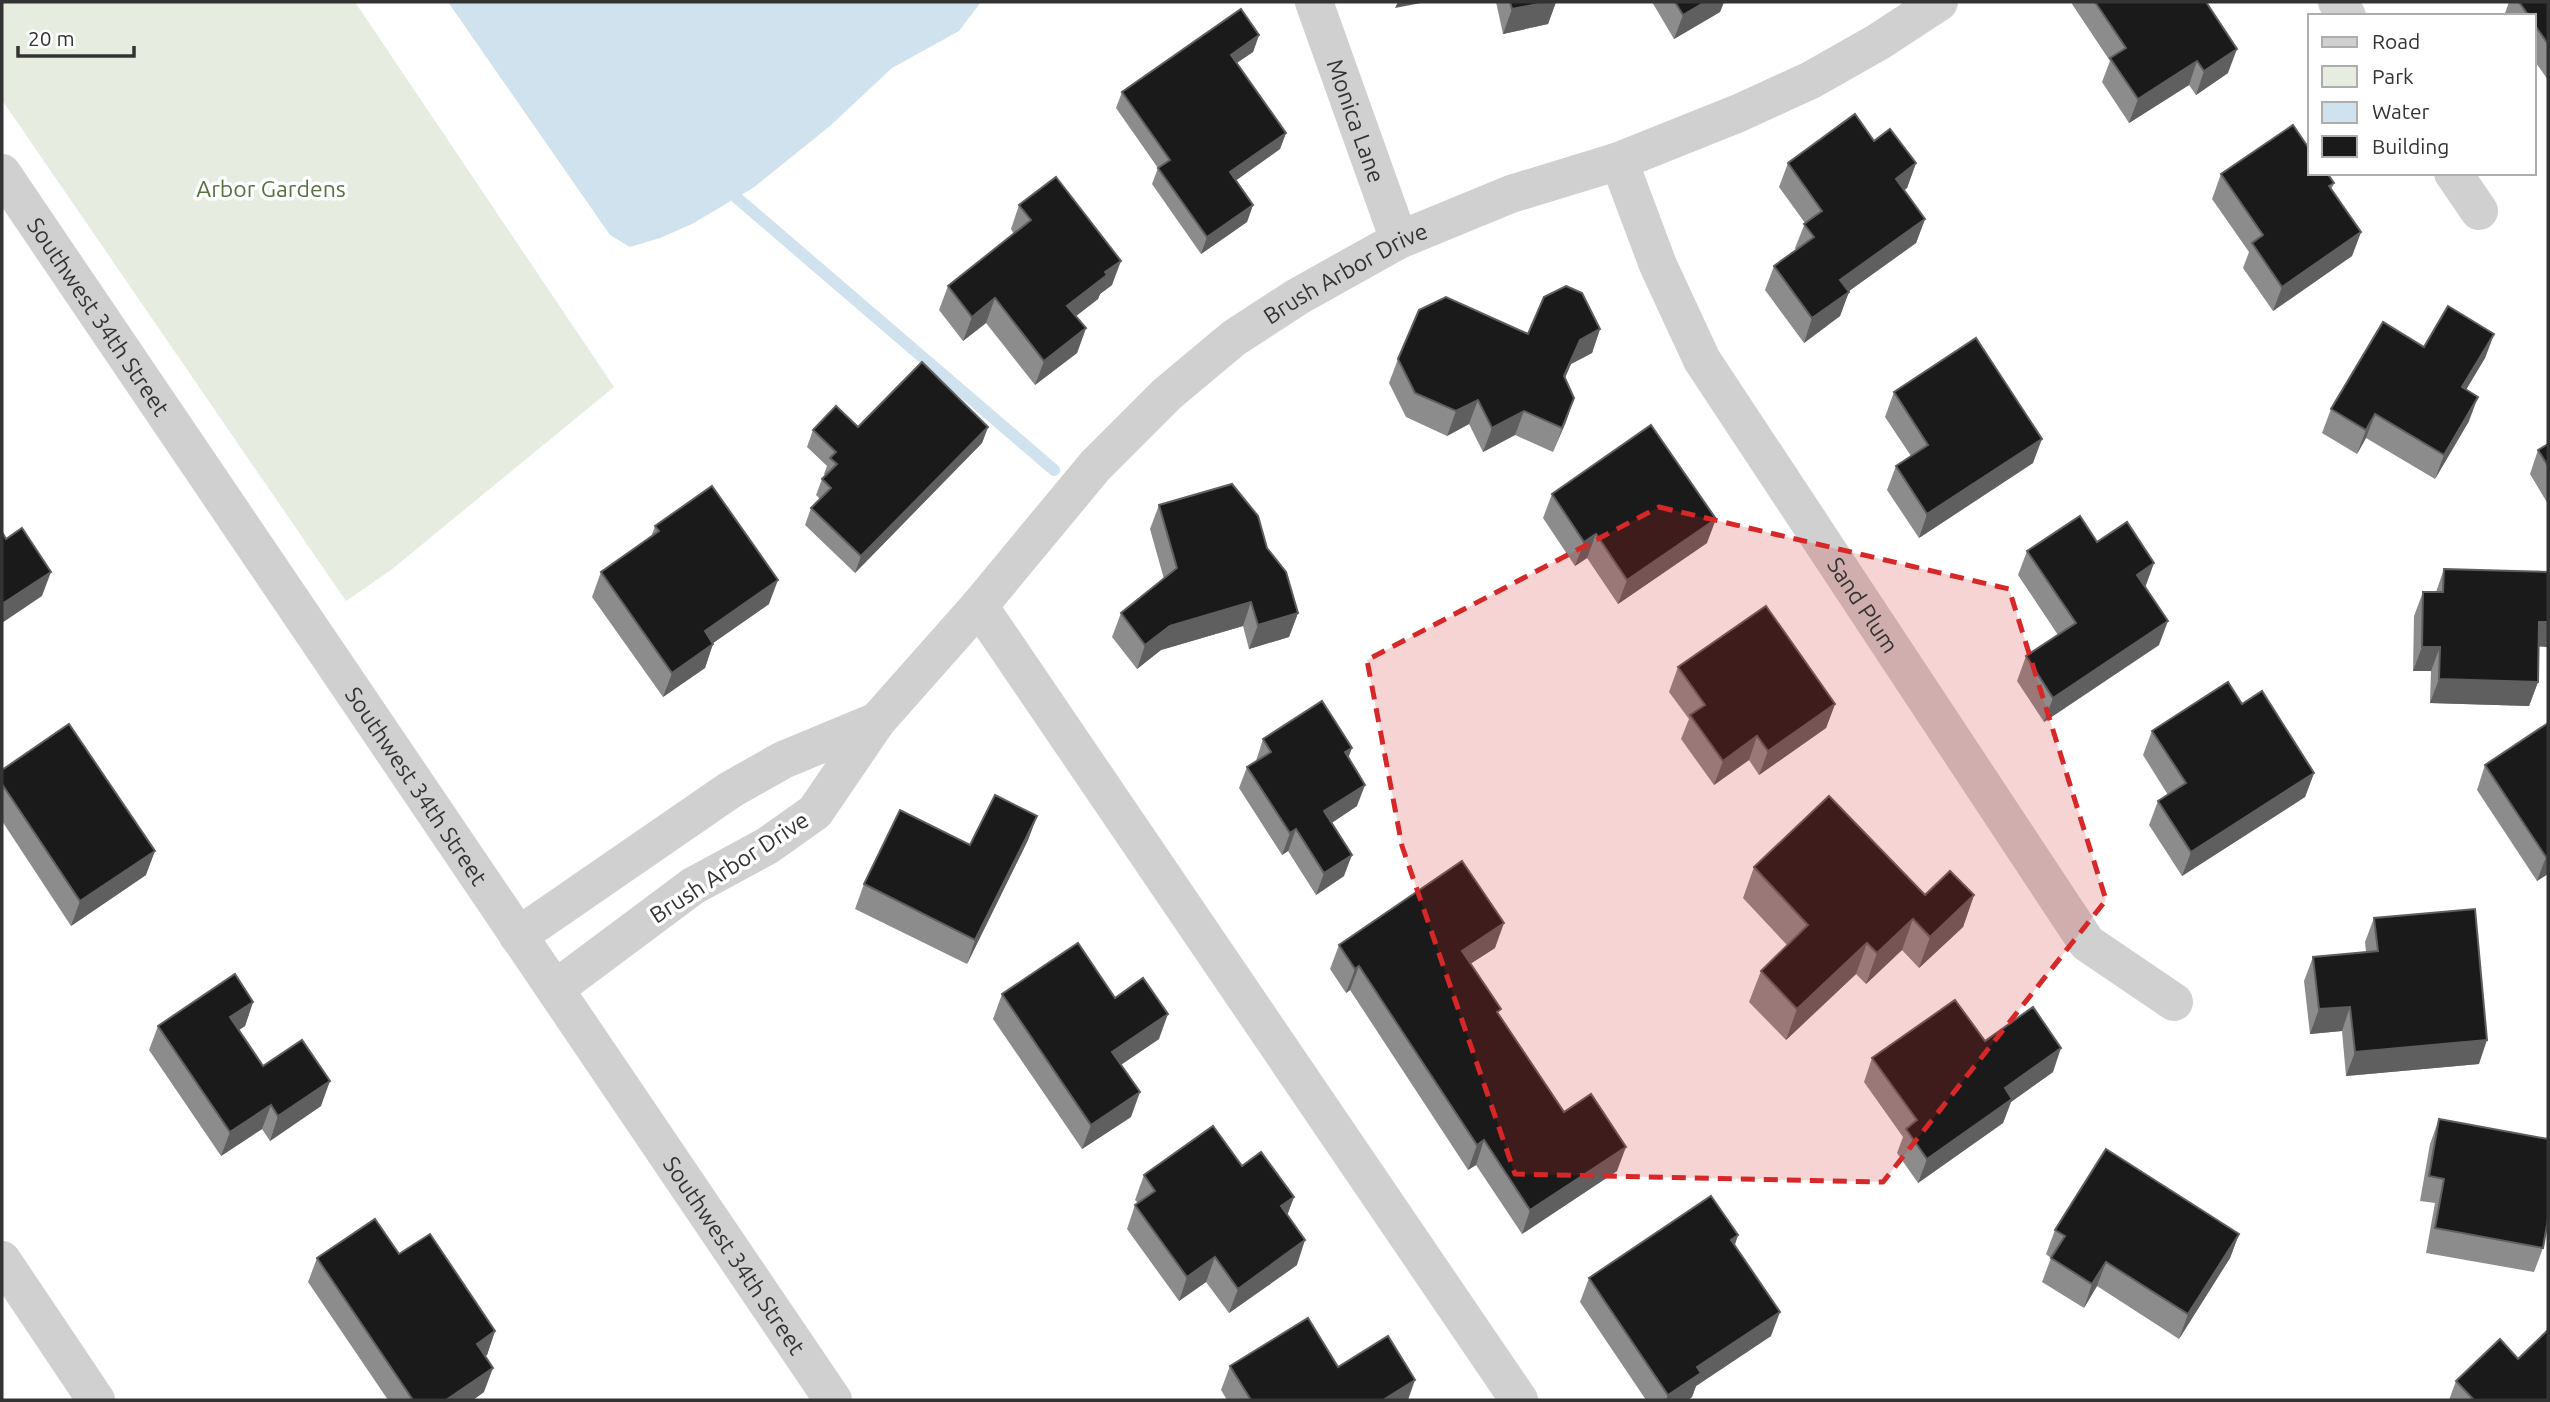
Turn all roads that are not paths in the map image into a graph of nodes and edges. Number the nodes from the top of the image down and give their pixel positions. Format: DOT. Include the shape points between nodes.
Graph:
graph roads {
  1 [pos="1314,2"];
  2 [pos="1939,2"];
  3 [pos="1619,161"];
  4 [pos="2,173"];
  5 [pos="2454,175"];
  6 [pos="2479,211"];
  7 [pos="1399,240"];
  8 [pos="979,606"];
  9 [pos="877,721"];
  10 [pos="662,838"];
  11 [pos="693,886"];
  12 [pos="518,936"];
  13 [pos="555,989"];
  14 [pos="2174,1002"];
  15 [pos="2,1260"];
  16 [pos="96,1400"];
  17 [pos="833,1400"];
  18 [pos="1519,1400"];
  1 -- 7 [label="street, Monica Lane"];
  2 -- 3 [label="street, Brush Arbor Drive" via="1811,80"];
  3 -- 7 [label="street, Brush Arbor Drive" via="1511,194"];
  3 -- 14 [label="street, Sand Plum" via="1658,265 1702,360 2087,943"];
  4 -- 12 [label="street, Southwest 34th Street"];
  5 -- 6 [label="street"];
  7 -- 8 [label="street, Brush Arbor Drive" via="1234,338 1167,394 1095,466"];
  8 -- 9 [label="street, Brush Arbor Drive"];
  8 -- 18 [label="street"];
  9 -- 10 [label="street, Brush Arbor Drive" via="783,760 730,790"];
  9 -- 11 [label="street, Brush Arbor Drive" via="815,812 767,846"];
  10 -- 11 [label="street"];
  10 -- 12 [label="street, Brush Arbor Drive"];
  11 -- 13 [label="street, Brush Arbor Drive"];
  12 -- 13 [label="street, Southwest 34th Street"];
  13 -- 17 [label="street, Southwest 34th Street"];
  15 -- 16 [label="street"];
}
